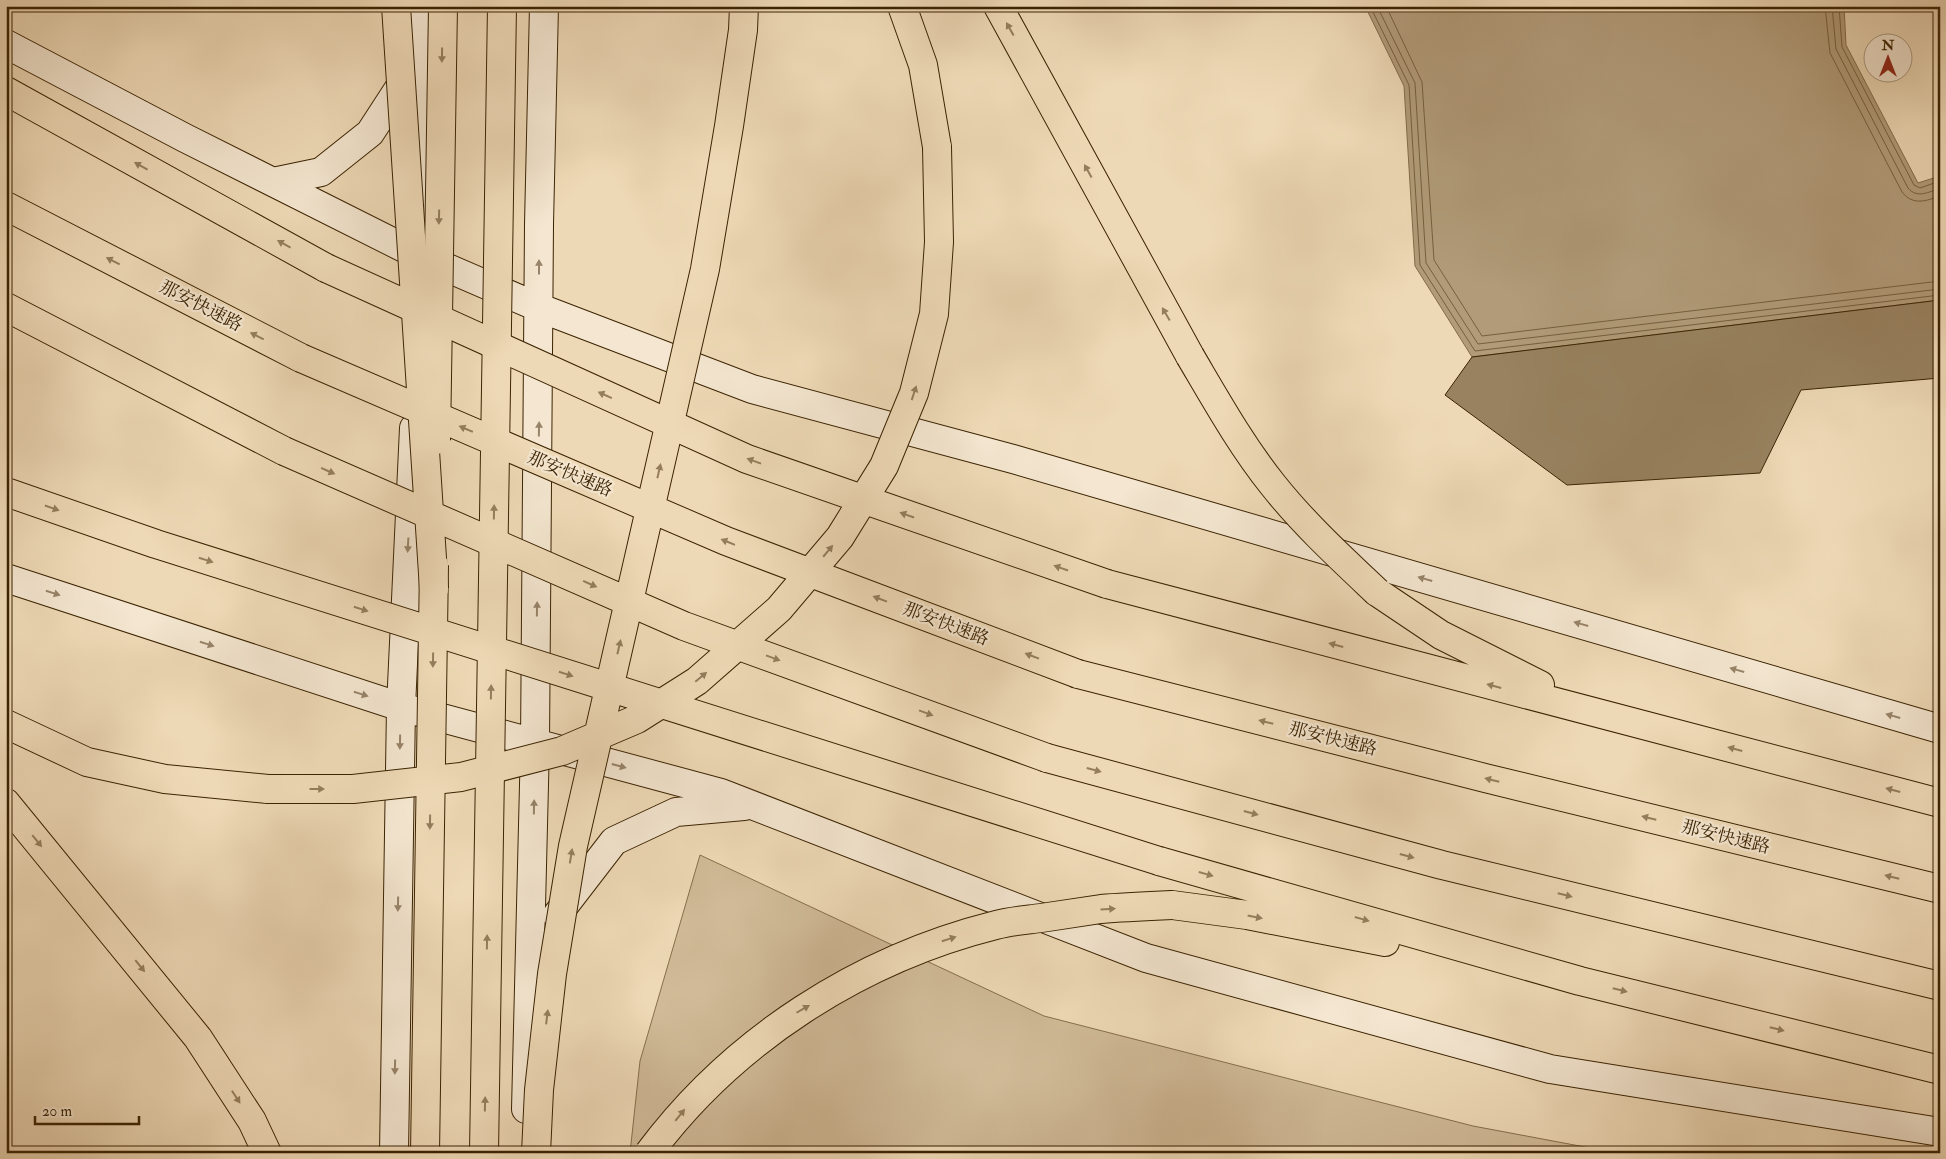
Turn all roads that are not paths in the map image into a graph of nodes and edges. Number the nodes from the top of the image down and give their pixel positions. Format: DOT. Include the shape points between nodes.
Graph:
graph roads {
  1 [pos="396,6"];
  2 [pos="417,6"];
  3 [pos="443,6"];
  4 [pos="502,6"];
  5 [pos="544,6"];
  6 [pos="744,6"];
  7 [pos="902,6"];
  8 [pos="998,6"];
  9 [pos="6,44"];
  10 [pos="418,59"];
  11 [pos="6,91"];
  12 [pos="273,182"];
  13 [pos="6,206"];
  14 [pos="422,257"];
  15 [pos="6,307"];
  16 [pos="540,308"];
  17 [pos="6,492"];
  18 [pos="6,578"];
  19 [pos="434,589"];
  20 [pos="401,707"];
  21 [pos="6,724"];
  22 [pos="1940,729"];
  23 [pos="1663,730"];
  24 [pos="536,744"];
  25 [pos="6,803"];
  26 [pos="1940,803"];
  27 [pos="753,806"];
  28 [pos="1940,889"];
  29 [pos="530,950"];
  30 [pos="1580,981"];
  31 [pos="1940,986"];
  32 [pos="1940,1070"];
  33 [pos="1940,1132"];
  34 [pos="267,1153"];
  35 [pos="394,1153"];
  36 [pos="425,1153"];
  37 [pos="484,1153"];
  38 [pos="525,1153"];
  39 [pos="536,1153"];
  40 [pos="649,1153"];
  1 -- 19 [label="main road, bridge"];
  2 -- 10 [label="street"];
  3 -- 19 [label="main road, one-way, bridge"];
  37 -- 4 [label="main road, one-way, bridge"];
  16 -- 5 [label="street, one-way"];
  39 -- 6 [label="main road, one-way, bridge" via="539,1090 552,974 573,846 704,269 729,126"];
  21 -- 7 [label="main road, one-way, bridge" via="87,762 165,779 268,789 353,789 461,777 562,751 637,719 696,681 779,610 840,537 884,466 914,393 934,314 939,242 937,147 923,65"];
  23 -- 8 [label="main road, one-way, bridge" via="1528,681 1440,635 1378,592 1324,542 1273,485 1237,435 1190,356"];
  9 -- 12 [label="street"];
  10 -- 12 [label="street" via="370,133 321,172"];
  10 -- 14 [label="street"];
  23 -- 11 [label="main road, one-way, bridge" via="1107,584 747,459 326,268"];
  12 -- 14 [label="street"];
  28 -- 13 [label="main road, 那安快速路, one-way, bridge" via="1484,778 1078,674 726,542 301,358"];
  14 -- 16 [label="street"];
  14 -- 20 [label="street, one-way"];
  15 -- 31 [label="main road, one-way, bridge" via="284,451 684,626 1047,758 1442,865"];
  22 -- 16 [label="street, one-way" via="1013,458 752,389"];
  24 -- 16 [label="street, one-way"];
  17 -- 30 [label="main road, one-way, bridge" via="156,544 1159,861"];
  18 -- 20 [label="street, one-way"];
  19 -- 36 [label="main road, one-way, bridge"];
  20 -- 24 [label="street"];
  20 -- 35 [label="street, one-way"];
  26 -- 23 [label="main road, one-way"];
  24 -- 27 [label="street, one-way" via="721,793"];
  29 -- 24 [label="street, one-way"];
  25 -- 34 [label="main road, one-way" via="198,1038 252,1121"];
  27 -- 29 [label="street" via="676,812 614,841"];
  27 -- 33 [label="street" via="1146,958 1550,1069"];
  29 -- 38 [label="street"];
  30 -- 32 [label="main road, one-way"];
  40 -- 30 [label="main road, one-way, bridge" via="726,1066 786,1020 853,980 921,948 997,924 1102,909 1172,905 1247,915"];
}
